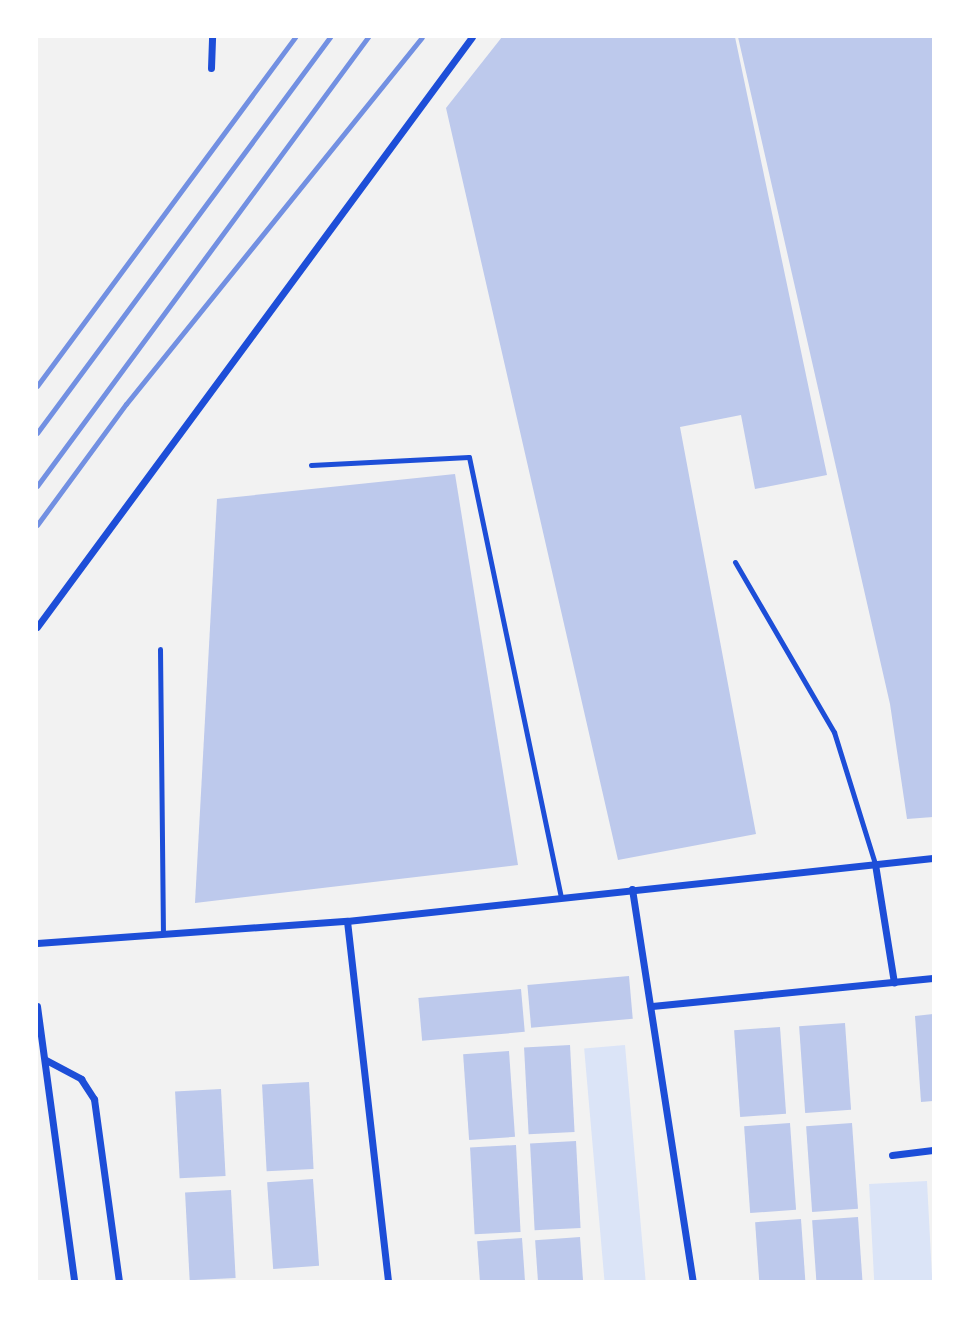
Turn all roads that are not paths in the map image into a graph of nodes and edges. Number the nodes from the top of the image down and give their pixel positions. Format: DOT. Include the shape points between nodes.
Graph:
graph roads {
  1 [pos="212,37"];
  2 [pos="472,37"];
  3 [pos="211,68"];
  4 [pos="311,465"];
  5 [pos="735,562"];
  6 [pos="37,627"];
  7 [pos="160,649"];
  8 [pos="933,858"];
  9 [pos="876,864"];
  10 [pos="632,889"];
  11 [pos="561,897"];
  12 [pos="347,921"];
  13 [pos="163,934"];
  14 [pos="37,943"];
  15 [pos="933,978"];
  16 [pos="894,982"];
  17 [pos="37,1006"];
  18 [pos="652,1006"];
  19 [pos="46,1060"];
  20 [pos="933,1150"];
  21 [pos="892,1155"];
  22 [pos="74,1281"];
  23 [pos="119,1281"];
  24 [pos="388,1281"];
  25 [pos="693,1281"];
  1 -- 3 [label="street"];
  2 -- 6 [label="street"];
  4 -- 11 [label="lane" via="469,457"];
  5 -- 9 [label="lane" via="834,732"];
  7 -- 13 [label="lane"];
  8 -- 9 [label="street"];
  9 -- 10 [label="street"];
  9 -- 16 [label="street"];
  10 -- 11 [label="street"];
  10 -- 18 [label="street"];
  11 -- 12 [label="street"];
  12 -- 13 [label="street"];
  12 -- 24 [label="street"];
  13 -- 14 [label="street"];
  15 -- 16 [label="street"];
  16 -- 18 [label="street"];
  17 -- 19 [label="street"];
  18 -- 25 [label="street"];
  19 -- 22 [label="street"];
  19 -- 23 [label="street" via="81,1079 94,1099"];
  20 -- 21 [label="street"];
}
